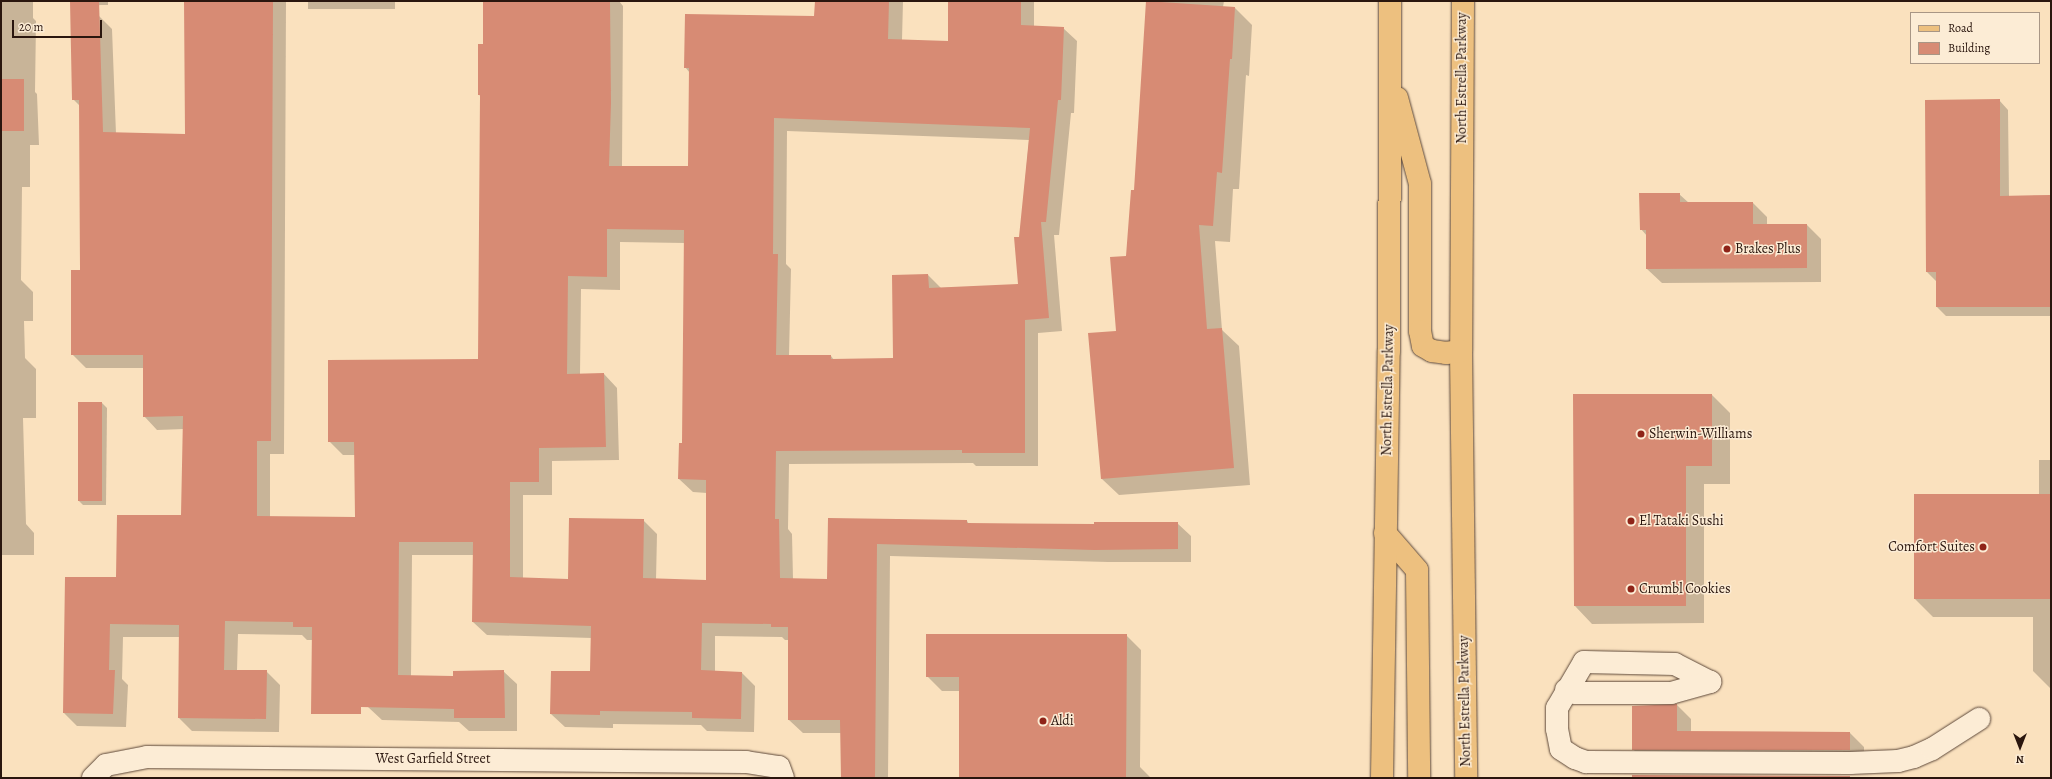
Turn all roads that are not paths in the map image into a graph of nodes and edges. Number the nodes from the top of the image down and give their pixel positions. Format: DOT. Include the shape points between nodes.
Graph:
graph roads {
  1 [pos="1390,1"];
  2 [pos="1463,1"];
  3 [pos="1390,68"];
  4 [pos="1461,351"];
  5 [pos="1385,533"];
  6 [pos="1566,690"];
  7 [pos="1979,719"];
  8 [pos="781,772"];
  9 [pos="93,778"];
  10 [pos="1382,778"];
  11 [pos="1419,778"];
  12 [pos="1466,778"];
  1 -- 3 [label="main road, North Estrella Parkway"];
  2 -- 4 [label="main road, North Estrella Parkway"];
  3 -- 4 [label="main road" via="1420,184 1420,331 1423,346 1432,351 1446,353"];
  3 -- 5 [label="main road, North Estrella Parkway" via="1390,351"];
  4 -- 12 [label="main road, North Estrella Parkway"];
  5 -- 10 [label="main road, North Estrella Parkway"];
  5 -- 11 [label="main road" via="1417,570"];
  6 -- 6 [label="street" via="1576,693 1671,693 1710,682 1675,664 1584,662"];
  6 -- 7 [label="street" via="1557,708 1557,729 1562,749 1586,762 1898,761 1932,749"];
  8 -- 9 [label="street, West Garfield Street" via="746,762 147,757 106,765"];
}
